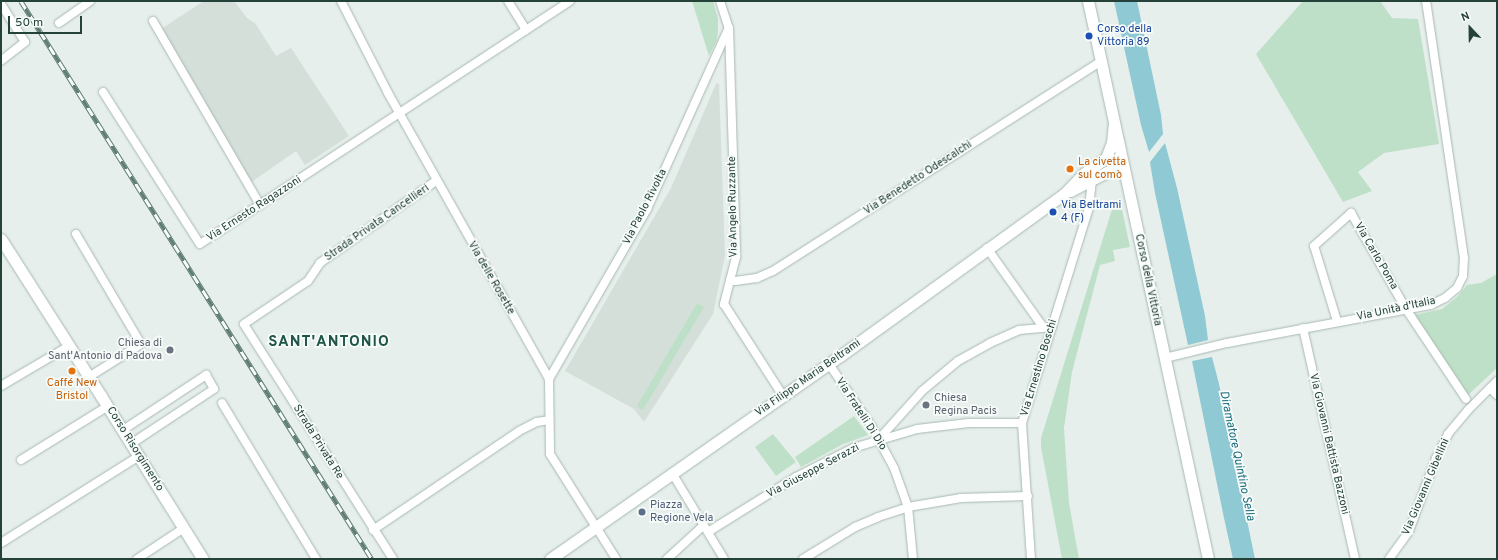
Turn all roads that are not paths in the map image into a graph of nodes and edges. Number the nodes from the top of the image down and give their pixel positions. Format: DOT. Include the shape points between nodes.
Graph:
graph roads {
  1 [pos="90,1"];
  2 [pos="341,1"];
  3 [pos="508,1"];
  4 [pos="570,1"];
  5 [pos="720,1"];
  6 [pos="1088,1"];
  7 [pos="1426,1"];
  8 [pos="1,4"];
  9 [pos="154,21"];
  10 [pos="59,23"];
  11 [pos="729,28"];
  12 [pos="526,30"];
  13 [pos="1,61"];
  14 [pos="1101,61"];
  15 [pos="103,92"];
  16 [pos="400,114"];
  17 [pos="1114,124"];
  18 [pos="1106,158"];
  19 [pos="1122,160"];
  20 [pos="436,181"];
  21 [pos="1092,181"];
  22 [pos="1064,194"];
  23 [pos="260,205"];
  24 [pos="76,234"];
  25 [pos="1,240"];
  26 [pos="987,248"];
  27 [pos="730,280"];
  28 [pos="1406,309"];
  29 [pos="1337,321"];
  30 [pos="244,324"];
  31 [pos="1048,327"];
  32 [pos="1303,328"];
  33 [pos="69,346"];
  34 [pos="1165,358"];
  35 [pos="829,364"];
  36 [pos="89,377"];
  37 [pos="549,379"];
  38 [pos="1497,381"];
  39 [pos="1,386"];
  40 [pos="1490,388"];
  41 [pos="1497,395"];
  42 [pos="783,396"];
  43 [pos="1466,399"];
  44 [pos="222,402"];
  45 [pos="108,406"];
  46 [pos="549,420"];
  47 [pos="1022,423"];
  48 [pos="123,430"];
  49 [pos="879,439"];
  50 [pos="131,444"];
  51 [pos="139,456"];
  52 [pos="21,460"];
  53 [pos="672,473"];
  54 [pos="1028,496"];
  55 [pos="908,507"];
  56 [pos="596,526"];
  57 [pos="184,528"];
  58 [pos="706,529"];
  59 [pos="373,530"];
  60 [pos="1,543"];
  61 [pos="137,559"];
  62 [pos="203,559"];
  63 [pos="316,559"];
  64 [pos="393,559"];
  65 [pos="550,559"];
  66 [pos="616,559"];
  67 [pos="667,559"];
  68 [pos="724,559"];
  69 [pos="803,559"];
  70 [pos="913,559"];
  71 [pos="1031,559"];
  72 [pos="1208,559"];
  73 [pos="1355,559"];
  74 [pos="1389,559"];
  1 -- 10 [label="street"];
  2 -- 16 [label="street, Via delle Rosette"];
  3 -- 12 [label="street"];
  4 -- 12 [label="street, Via Ernesto Ragazzoni"];
  5 -- 11 [label="street, Via Angelo Ruzzante"];
  6 -- 14 [label="main road, Corso della Vittoria"];
  7 -- 28 [label="street, Via Unità d'Italia" via="1464,258 1463,276 1457,288 1446,298"];
  8 -- 13 [label="street" via="25,42"];
  9 -- 23 [label="street"];
  11 -- 27 [label="street, Via Angelo Ruzzante" via="736,257"];
  11 -- 37 [label="street, Via Paolo Rivolta" via="647,209"];
  12 -- 16 [label="street, Via Ernesto Ragazzoni"];
  14 -- 17 [label="main road, Corso della Vittoria"];
  14 -- 27 [label="street, Via Benedetto Odescalchi" via="773,271 757,278 736,282"];
  15 -- 23 [label="street, Via Ernesto Ragazzoni" via="200,244"];
  16 -- 20 [label="street, Via delle Rosette"];
  16 -- 23 [label="street, Via Ernesto Ragazzoni"];
  17 -- 18 [label="main road" via="1112,142"];
  17 -- 19 [label="main road, Corso della Vittoria"];
  18 -- 19 [label="main road"];
  18 -- 22 [label="main road, Via Filippo Maria Beltrami" via="1083,174"];
  19 -- 21 [label="main road, Via Filippo Maria Beltrami"];
  19 -- 34 [label="main road, Corso della Vittoria"];
  20 -- 30 [label="street, Strada Privata Cancellieri" via="320,263 308,281"];
  20 -- 37 [label="street, Via delle Rosette"];
  21 -- 22 [label="main road, Via Filippo Maria Beltrami"];
  21 -- 31 [label="street, Via Ernestino Boschi" via="1088,208"];
  22 -- 26 [label="main road, Via Filippo Maria Beltrami"];
  24 -- 36 [label="street" via="140,344"];
  25 -- 33 [label="main road, Corso Risorgimento"];
  26 -- 31 [label="street"];
  26 -- 35 [label="main road, Via Filippo Maria Beltrami"];
  27 -- 42 [label="street, Via Angelo Ruzzante" via="724,304"];
  28 -- 29 [label="street, Via Unità d'Italia"];
  28 -- 29 [label="street, Via Carlo Poma" via="1351,213 1314,246"];
  28 -- 43 [label="street, Via Carlo Poma"];
  29 -- 32 [label="street, Via Unità d'Italia"];
  30 -- 59 [label="street, Strada Privata Re"];
  31 -- 47 [label="street, Via Ernestino Boschi"];
  31 -- 49 [label="street" via="1019,330 958,361 922,391"];
  32 -- 34 [label="street, Via Unità d'Italia"];
  32 -- 73 [label="street, Via Giovanni Battista Bazzoni"];
  33 -- 36 [label="main road, Corso Risorgimento"];
  33 -- 39 [label="street"];
  34 -- 72 [label="main road, Corso della Vittoria"];
  35 -- 42 [label="main road, Via Filippo Maria Beltrami"];
  35 -- 49 [label="street, Via Fratelli Di Dio"];
  36 -- 45 [label="main road, Corso Risorgimento"];
  37 -- 46 [label="street, Via delle Rosette"];
  38 -- 40 [label="street, Via Giovanni Gibellini"];
  40 -- 41 [label="street"];
  40 -- 74 [label="street, Via Giovanni Gibellini" via="1448,434 1436,458 1409,531"];
  42 -- 53 [label="main road, Via Filippo Maria Beltrami"];
  44 -- 63 [label="street"];
  45 -- 48 [label="main road, Corso Risorgimento"];
  45 -- 52 [label="street"];
  46 -- 56 [label="street, Via delle Rosette" via="550,454"];
  46 -- 59 [label="street" via="536,422 520,431"];
  47 -- 49 [label="street, Via Giuseppe Serazzi" via="969,423 917,429"];
  47 -- 54 [label="street, Via Ernestino Boschi"];
  48 -- 50 [label="main road, Corso Risorgimento"];
  48 -- 50 [label="street" via="206,375 214,389"];
  49 -- 55 [label="street, Via Fratelli Di Dio" via="894,468"];
  49 -- 58 [label="street, Via Giuseppe Serazzi" via="853,448 796,477"];
  50 -- 51 [label="main road, Corso Risorgimento"];
  51 -- 57 [label="main road, Corso Risorgimento"];
  51 -- 60 [label="street"];
  53 -- 56 [label="main road, Via Filippo Maria Beltrami"];
  53 -- 58 [label="street"];
  54 -- 55 [label="street" via="962,498"];
  54 -- 71 [label="street, Via Ernestino Boschi"];
  55 -- 69 [label="street" via="855,527"];
  55 -- 70 [label="street, Via Fratelli Di Dio"];
  56 -- 65 [label="main road, Via Filippo Maria Beltrami"];
  56 -- 66 [label="street, Via delle Rosette"];
  57 -- 61 [label="street"];
  57 -- 62 [label="main road, Corso Risorgimento"];
  58 -- 67 [label="street, Via Giuseppe Serazzi"];
  58 -- 68 [label="street"];
  59 -- 64 [label="street, Strada Privata Re"];
}
